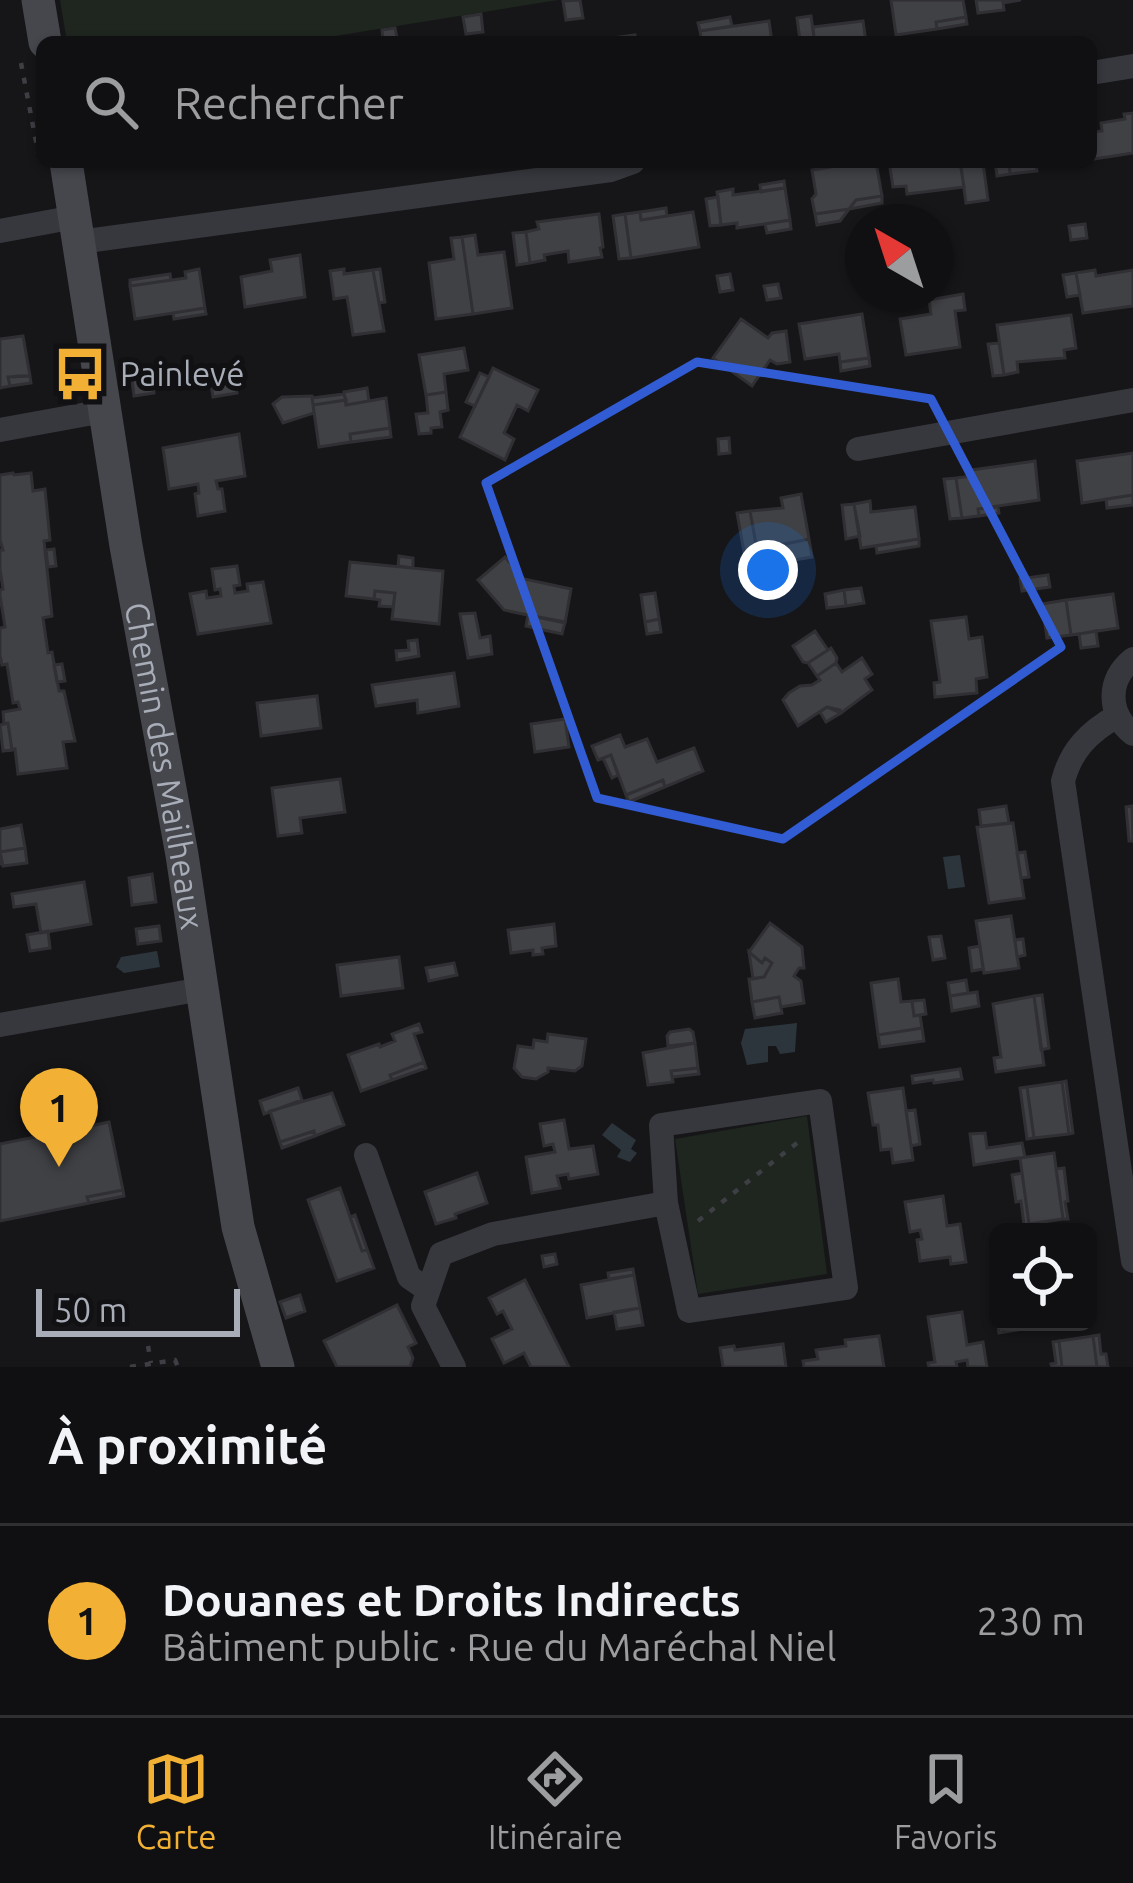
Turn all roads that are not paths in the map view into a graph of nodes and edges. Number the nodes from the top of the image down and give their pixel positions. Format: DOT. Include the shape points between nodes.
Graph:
graph roads {
  1 [pos="38,0"];
  2 [pos="44,36"];
  3 [pos="1133,66"];
  4 [pos="1097,72"];
  5 [pos="67,168"];
  6 [pos="617,168"];
  7 [pos="77,230"];
  8 [pos="0,231"];
  9 [pos="1133,400"];
  10 [pos="104,411"];
  11 [pos="0,430"];
  12 [pos="858,449"];
  13 [pos="1133,659"];
  14 [pos="1125,725"];
  15 [pos="202,989"];
  16 [pos="0,1025"];
  17 [pos="366,1155"];
  18 [pos="666,1203"];
  19 [pos="1133,1261"];
  20 [pos="428,1290"];
  21 [pos="278,1367"];
  22 [pos="454,1367"];
  1 -- 2 [label="street"];
  3 -- 4 [label="street"];
  5 -- 7 [label="street, Chemin des Mailheaux"];
  6 -- 7 [label="street"];
  7 -- 8 [label="street"];
  7 -- 10 [label="street, Chemin des Mailheaux"];
  9 -- 12 [label="street"];
  10 -- 11 [label="street"];
  10 -- 15 [label="street, Chemin des Mailheaux"];
  13 -- 14 [label="street" via="1113,688"];
  14 -- 19 [label="street" via="1092,730 1063,781"];
  15 -- 16 [label="street"];
  15 -- 21 [label="street, Chemin des Mailheaux" via="238,1227"];
  17 -- 20 [label="street" via="409,1277"];
  18 -- 18 [label="street" via="661,1125 820,1101 846,1288 689,1311"];
  18 -- 20 [label="street" via="493,1234 441,1254"];
  20 -- 22 [label="street" via="423,1306"];
}
